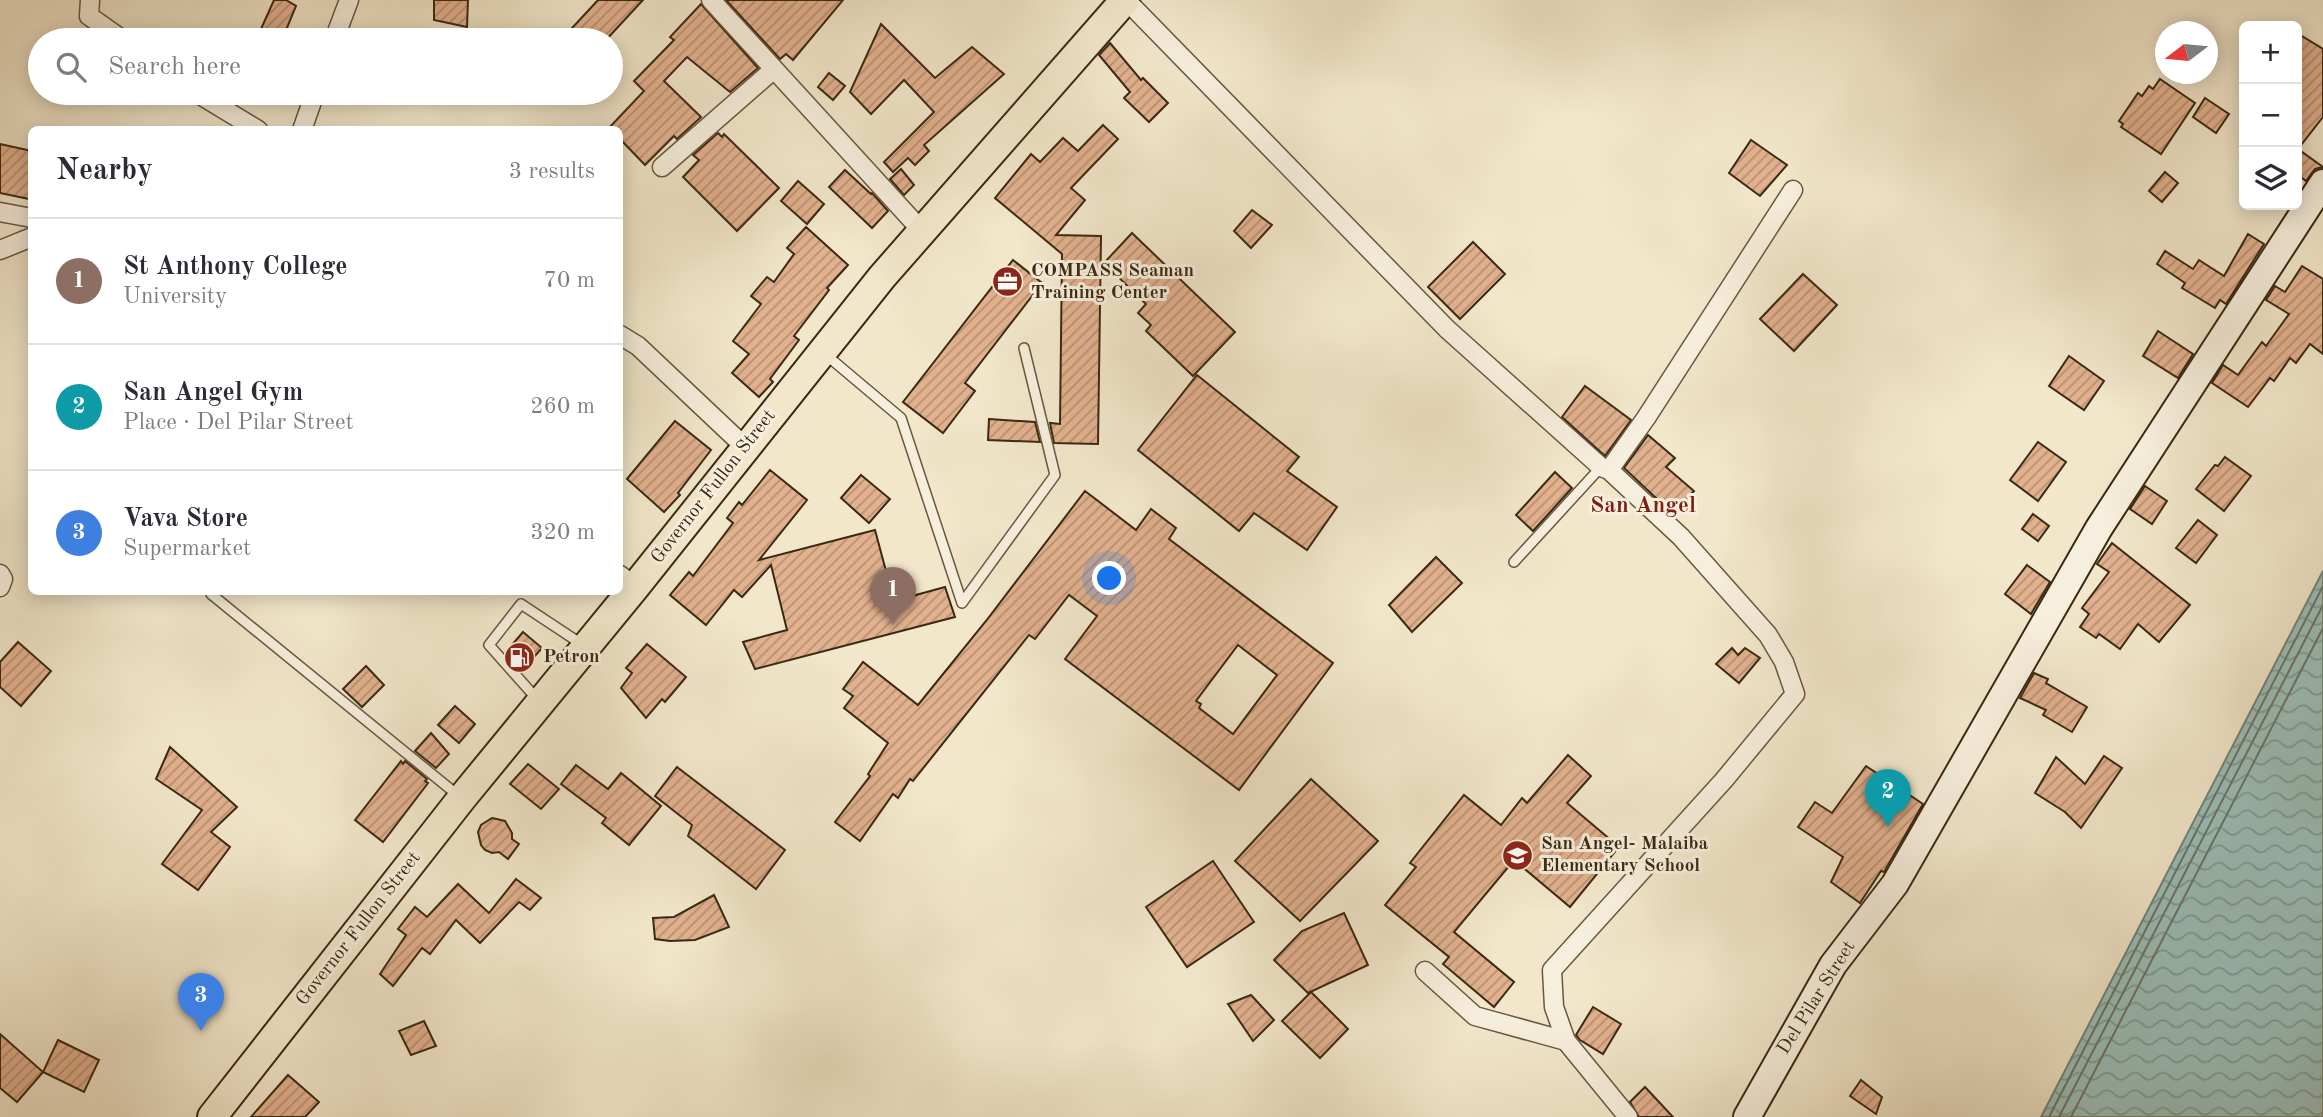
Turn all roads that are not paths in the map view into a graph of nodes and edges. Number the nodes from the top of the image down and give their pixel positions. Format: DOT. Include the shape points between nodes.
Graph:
graph roads {
  1 [pos="90,0"];
  2 [pos="349,0"];
  3 [pos="712,0"];
  4 [pos="1126,0"];
  5 [pos="106,28"];
  6 [pos="338,28"];
  7 [pos="774,70"];
  8 [pos="217,105"];
  9 [pos="311,105"];
  10 [pos="251,126"];
  11 [pos="303,126"];
  12 [pos="662,167"];
  13 [pos="2323,183"];
  14 [pos="1793,190"];
  15 [pos="0,212"];
  16 [pos="28,217"];
  17 [pos="922,231"];
  18 [pos="28,239"];
  19 [pos="0,250"];
  20 [pos="623,337"];
  21 [pos="1024,348"];
  22 [pos="822,351"];
  23 [pos="745,447"];
  24 [pos="1605,468"];
  25 [pos="1514,562"];
  26 [pos="0,574"];
  27 [pos="627,581"];
  28 [pos="0,587"];
  29 [pos="212,595"];
  30 [pos="618,595"];
  31 [pos="586,647"];
  32 [pos="540,703"];
  33 [pos="462,798"];
  34 [pos="1425,971"];
  35 [pos="1566,1041"];
  36 [pos="215,1116"];
  37 [pos="1628,1117"];
  38 [pos="1747,1117"];
  1 -- 5 [label="street" via="89,16"];
  2 -- 6 [label="street"];
  3 -- 7 [label="street"];
  4 -- 17 [label="main road, Governor Fullon Street"];
  4 -- 24 [label="street" via="1447,329"];
  7 -- 12 [label="street"];
  7 -- 17 [label="street"];
  8 -- 10 [label="street"];
  9 -- 11 [label="street"];
  13 -- 38 [label="street, Del Pilar Street" via="2099,528 1895,884 1833,965"];
  14 -- 24 [label="street" via="1646,418"];
  15 -- 16 [label="street"];
  17 -- 22 [label="main road, Governor Fullon Street"];
  18 -- 19 [label="street"];
  20 -- 23 [label="street"];
  21 -- 22 [label="lane" via="1055,475 962,603 901,418"];
  22 -- 23 [label="main road, Governor Fullon Street"];
  23 -- 27 [label="main road, Governor Fullon Street"];
  24 -- 25 [label="lane"];
  24 -- 35 [label="street" via="1681,537 1768,635 1795,694 1724,780 1552,970 1554,1007"];
  26 -- 28 [label="street"];
  29 -- 33 [label="lane"];
  30 -- 31 [label="main road, Governor Fullon Street"];
  31 -- 32 [label="main road, Governor Fullon Street"];
  31 -- 32 [label="lane" via="520,604 489,645"];
  32 -- 33 [label="main road, Governor Fullon Street"];
  33 -- 36 [label="main road, Governor Fullon Street"];
  34 -- 35 [label="street" via="1475,1016"];
  35 -- 37 [label="street"];
}
